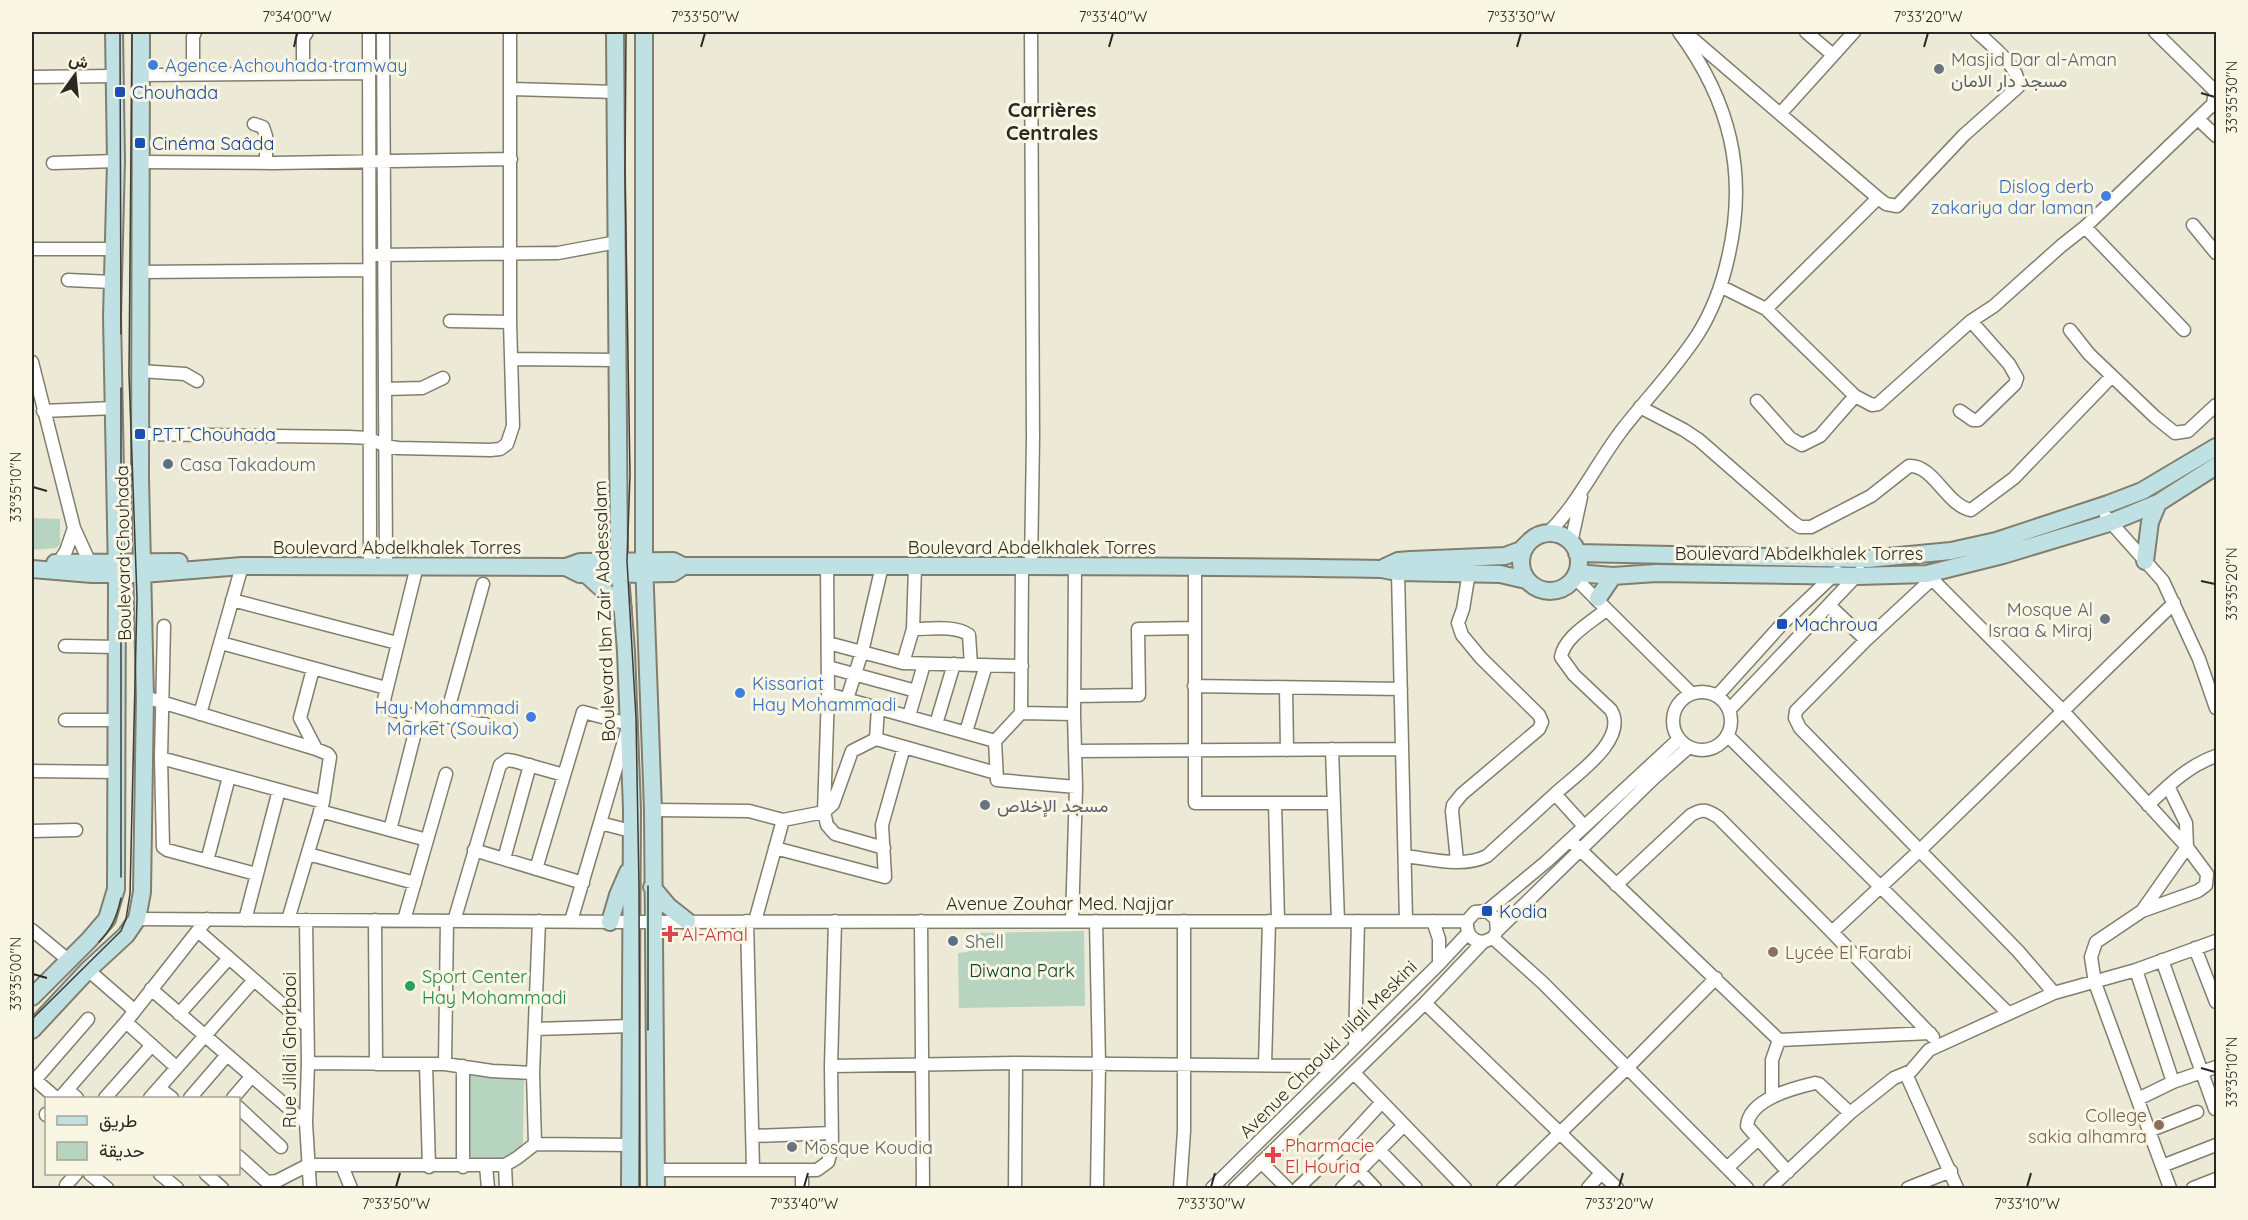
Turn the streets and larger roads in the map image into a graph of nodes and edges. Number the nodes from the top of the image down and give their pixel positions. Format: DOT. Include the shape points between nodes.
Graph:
graph roads {
  1 [pos="114,32"];
  2 [pos="141,32"];
  3 [pos="195,32"];
  4 [pos="307,32"];
  5 [pos="369,32"];
  6 [pos="383,32"];
  7 [pos="510,32"];
  8 [pos="615,32"];
  9 [pos="644,32"];
  10 [pos="1031,32"];
  11 [pos="1679,32"];
  12 [pos="1684,32"];
  13 [pos="1806,32"];
  14 [pos="1854,32"];
  15 [pos="1977,32"];
  16 [pos="2155,32"];
  17 [pos="1833,55"];
  18 [pos="303,73"];
  19 [pos="368,73"];
  20 [pos="194,74"];
  21 [pos="141,75"];
  22 [pos="113,76"];
  23 [pos="32,77"];
  24 [pos="512,89"];
  25 [pos="616,92"];
  26 [pos="1780,114"];
  27 [pos="2198,119"];
  28 [pos="254,124"];
  29 [pos="2217,136"];
  30 [pos="511,159"];
  31 [pos="116,161"];
  32 [pos="140,162"];
  33 [pos="369,162"];
  34 [pos="383,162"];
  35 [pos="53,163"];
  36 [pos="266,163"];
  37 [pos="1878,198"];
  38 [pos="2193,225"];
  39 [pos="2085,227"];
  40 [pos="617,242"];
  41 [pos="32,249"];
  42 [pos="114,249"];
  43 [pos="2217,254"];
  44 [pos="369,255"];
  45 [pos="384,255"];
  46 [pos="511,255"];
  47 [pos="369,270"];
  48 [pos="140,272"];
  49 [pos="68,280"];
  50 [pos="112,282"];
  51 [pos="1722,287"];
  52 [pos="1766,309"];
  53 [pos="450,321"];
  54 [pos="1971,321"];
  55 [pos="510,322"];
  56 [pos="2070,330"];
  57 [pos="2184,330"];
  58 [pos="511,359"];
  59 [pos="618,360"];
  60 [pos="32,362"];
  61 [pos="140,371"];
  62 [pos="2112,376"];
  63 [pos="443,378"];
  64 [pos="197,381"];
  65 [pos="385,389"];
  66 [pos="1855,396"];
  67 [pos="1757,401"];
  68 [pos="2217,405"];
  69 [pos="1640,407"];
  70 [pos="115,408"];
  71 [pos="43,411"];
  72 [pos="1960,411"];
  73 [pos="140,434"];
  74 [pos="369,438"];
  75 [pos="385,446"];
  76 [pos="2217,447"];
  77 [pos="2217,466"];
  78 [pos="1583,488"];
  79 [pos="2158,503"];
  80 [pos="2100,507"];
  81 [pos="2109,522"];
  82 [pos="74,528"];
  83 [pos="1548,533"];
  84 [pos="1529,541"];
  85 [pos="1574,548"];
  86 [pos="1847,558"];
  87 [pos="1867,559"];
  88 [pos="89,561"];
  89 [pos="2145,561"];
  90 [pos="59,562"];
  91 [pos="235,566"];
  92 [pos="378,566"];
  93 [pos="417,566"];
  94 [pos="827,566"];
  95 [pos="882,566"];
  96 [pos="1195,566"];
  97 [pos="566,567"];
  98 [pos="915,567"];
  99 [pos="1026,567"];
  100 [pos="1075,567"];
  101 [pos="32,568"];
  102 [pos="117,568"];
  103 [pos="143,568"];
  104 [pos="619,568"];
  105 [pos="644,568"];
  106 [pos="1390,570"];
  107 [pos="1469,572"];
  108 [pos="586,574"];
  109 [pos="1835,575"];
  110 [pos="1613,576"];
  111 [pos="1858,576"];
  112 [pos="1929,576"];
  113 [pos="1574,577"];
  114 [pos="1526,580"];
  115 [pos="483,584"];
  116 [pos="232,600"];
  117 [pos="2174,603"];
  118 [pos="1829,605"];
  119 [pos="1600,606"];
  120 [pos="623,608"];
  121 [pos="164,626"];
  122 [pos="1194,628"];
  123 [pos="913,629"];
  124 [pos="1866,640"];
  125 [pos="220,643"];
  126 [pos="397,643"];
  127 [pos="828,643"];
  128 [pos="65,646"];
  129 [pos="117,646"];
  130 [pos="862,652"];
  131 [pos="903,663"];
  132 [pos="924,664"];
  133 [pos="954,664"];
  134 [pos="970,665"];
  135 [pos="986,665"];
  136 [pos="1022,666"];
  137 [pos="828,667"];
  138 [pos="313,669"];
  139 [pos="855,674"];
  140 [pos="1194,686"];
  141 [pos="386,688"];
  142 [pos="1286,688"];
  143 [pos="1401,689"];
  144 [pos="916,691"];
  145 [pos="828,694"];
  146 [pos="1690,695"];
  147 [pos="1074,696"];
  148 [pos="1717,696"];
  149 [pos="145,697"];
  150 [pos="847,699"];
  151 [pos="162,702"];
  152 [pos="878,708"];
  153 [pos="2217,708"];
  154 [pos="1728,710"];
  155 [pos="2064,711"];
  156 [pos="1021,713"];
  157 [pos="200,714"];
  158 [pos="1074,714"];
  159 [pos="909,716"];
  160 [pos="446,717"];
  161 [pos="300,718"];
  162 [pos="421,718"];
  163 [pos="65,720"];
  164 [pos="116,720"];
  165 [pos="484,724"];
  166 [pos="629,724"];
  167 [pos="936,724"];
  168 [pos="966,732"];
  169 [pos="1725,738"];
  170 [pos="876,739"];
  171 [pos="288,740"];
  172 [pos="995,741"];
  173 [pos="1684,743"];
  174 [pos="904,747"];
  175 [pos="316,749"];
  176 [pos="1332,749"];
  177 [pos="1402,749"];
  178 [pos="1194,750"];
  179 [pos="1287,750"];
  180 [pos="1075,751"];
  181 [pos="2217,756"];
  182 [pos="161,758"];
  183 [pos="530,765"];
  184 [pos="32,771"];
  185 [pos="117,772"];
  186 [pos="996,773"];
  187 [pos="446,774"];
  188 [pos="564,775"];
  189 [pos="229,777"];
  190 [pos="2168,786"];
  191 [pos="1076,787"];
  192 [pos="279,790"];
  193 [pos="1555,794"];
  194 [pos="1275,803"];
  195 [pos="1334,803"];
  196 [pos="2148,805"];
  197 [pos="322,806"];
  198 [pos="653,810"];
  199 [pos="824,812"];
  200 [pos="783,820"];
  201 [pos="600,823"];
  202 [pos="1584,826"];
  203 [pos="76,830"];
  204 [pos="390,830"];
  205 [pos="32,831"];
  206 [pos="631,831"];
  207 [pos="427,840"];
  208 [pos="1570,840"];
  209 [pos="2187,847"];
  210 [pos="775,848"];
  211 [pos="884,848"];
  212 [pos="474,850"];
  213 [pos="1919,851"];
  214 [pos="1580,852"];
  215 [pos="308,854"];
  216 [pos="1405,856"];
  217 [pos="504,859"];
  218 [pos="207,861"];
  219 [pos="1457,861"];
  220 [pos="631,866"];
  221 [pos="536,869"];
  222 [pos="256,874"];
  223 [pos="415,883"];
  224 [pos="583,883"];
  225 [pos="1616,885"];
  226 [pos="652,887"];
  227 [pos="1879,889"];
  228 [pos="1487,911"];
  229 [pos="2142,911"];
  230 [pos="137,919"];
  231 [pos="207,919"];
  232 [pos="245,920"];
  233 [pos="288,920"];
  234 [pos="306,920"];
  235 [pos="375,920"];
  236 [pos="404,920"];
  237 [pos="450,921"];
  238 [pos="539,921"];
  239 [pos="571,921"];
  240 [pos="652,921"];
  241 [pos="687,921"];
  242 [pos="751,921"];
  243 [pos="835,921"];
  244 [pos="921,921"];
  245 [pos="1072,921"];
  246 [pos="1096,921"];
  247 [pos="1184,921"];
  248 [pos="1273,921"];
  249 [pos="1338,921"];
  250 [pos="1358,921"];
  251 [pos="1406,921"];
  252 [pos="1433,921"];
  253 [pos="610,922"];
  254 [pos="631,922"];
  255 [pos="1467,927"];
  256 [pos="32,930"];
  257 [pos="198,931"];
  258 [pos="1832,932"];
  259 [pos="1491,937"];
  260 [pos="2217,941"];
  261 [pos="2195,948"];
  262 [pos="229,958"];
  263 [pos="67,959"];
  264 [pos="2162,960"];
  265 [pos="1439,964"];
  266 [pos="88,970"];
  267 [pos="2136,970"];
  268 [pos="1716,978"];
  269 [pos="254,980"];
  270 [pos="2095,983"];
  271 [pos="151,990"];
  272 [pos="2054,993"];
  273 [pos="32,997"];
  274 [pos="2217,1002"];
  275 [pos="1425,1003"];
  276 [pos="134,1010"];
  277 [pos="179,1014"];
  278 [pos="2004,1015"];
  279 [pos="88,1020"];
  280 [pos="126,1022"];
  281 [pos="307,1026"];
  282 [pos="632,1026"];
  283 [pos="535,1029"];
  284 [pos="32,1030"];
  285 [pos="1930,1033"];
  286 [pos="205,1036"];
  287 [pos="1779,1040"];
  288 [pos="1940,1044"];
  289 [pos="152,1045"];
  290 [pos="1355,1046"];
  291 [pos="227,1055"];
  292 [pos="308,1063"];
  293 [pos="1016,1063"];
  294 [pos="376,1064"];
  295 [pos="426,1064"];
  296 [pos="445,1064"];
  297 [pos="921,1064"];
  298 [pos="1099,1064"];
  299 [pos="1183,1065"];
  300 [pos="1265,1065"];
  301 [pos="463,1066"];
  302 [pos="831,1066"];
  303 [pos="1336,1066"];
  304 [pos="176,1067"];
  305 [pos="2217,1067"];
  306 [pos="1628,1068"];
  307 [pos="2202,1072"];
  308 [pos="533,1073"];
  309 [pos="1354,1073"];
  310 [pos="1906,1074"];
  311 [pos="252,1076"];
  312 [pos="33,1079"];
  313 [pos="2173,1082"];
  314 [pos="159,1088"];
  315 [pos="65,1096"];
  316 [pos="1772,1096"];
  317 [pos="106,1097"];
  318 [pos="151,1097"];
  319 [pos="171,1097"];
  320 [pos="191,1097"];
  321 [pos="233,1097"];
  322 [pos="2138,1099"];
  323 [pos="1382,1102"];
  324 [pos="240,1109"];
  325 [pos="2216,1109"];
  326 [pos="2197,1112"];
  327 [pos="1850,1113"];
  328 [pos="306,1123"];
  329 [pos="1404,1125"];
  330 [pos="2149,1131"];
  331 [pos="832,1133"];
  332 [pos="1560,1134"];
  333 [pos="753,1136"];
  334 [pos="1758,1139"];
  335 [pos="535,1144"];
  336 [pos="630,1145"];
  337 [pos="2217,1145"];
  338 [pos="281,1147"];
  339 [pos="1380,1151"];
  340 [pos="240,1158"];
  341 [pos="1261,1162"];
  342 [pos="308,1165"];
  343 [pos="505,1165"];
  344 [pos="486,1166"];
  345 [pos="2162,1166"];
  346 [pos="342,1167"];
  347 [pos="429,1167"];
  348 [pos="463,1167"];
  349 [pos="1726,1168"];
  350 [pos="753,1169"];
  351 [pos="656,1170"];
  352 [pos="802,1170"];
  353 [pos="1359,1171"];
  354 [pos="1951,1171"];
  355 [pos="1788,1172"];
  356 [pos="1601,1173"];
  357 [pos="75,1175"];
  358 [pos="92,1175"];
  359 [pos="208,1175"];
  360 [pos="2217,1179"];
  361 [pos="263,1185"];
  362 [pos="308,1186"];
  363 [pos="66,1188"];
  364 [pos="107,1188"];
  365 [pos="222,1188"];
  366 [pos="351,1188"];
  367 [pos="488,1188"];
  368 [pos="506,1188"];
  369 [pos="630,1188"];
  370 [pos="656,1188"];
  371 [pos="802,1188"];
  372 [pos="923,1188"];
  373 [pos="1015,1188"];
  374 [pos="1097,1188"];
  375 [pos="1180,1188"];
  376 [pos="1212,1188"];
  377 [pos="1236,1188"];
  378 [pos="1287,1188"];
  379 [pos="1298,1188"];
  380 [pos="1342,1188"];
  381 [pos="1376,1188"];
  382 [pos="1416,1188"];
  383 [pos="1465,1188"];
  384 [pos="1503,1188"];
  385 [pos="1588,1188"];
  386 [pos="1617,1188"];
  387 [pos="1747,1188"];
  388 [pos="1770,1188"];
  389 [pos="1908,1188"];
  390 [pos="1957,1188"];
  391 [pos="2170,1188"];
  392 [pos="2193,1188"];
  1 -- 22 [label="street, Boulevard Chouhada"];
  2 -- 21 [label="street, Boulevard Chouhada"];
  3 -- 20 [label="street"];
  4 -- 18 [label="street" via="303,38"];
  5 -- 19 [label="street"];
  6 -- 34 [label="street"];
  7 -- 24 [label="street"];
  8 -- 25 [label="street, Boulevard Ibn Zair Abdessalam"];
  9 -- 105 [label="street"];
  10 -- 99 [label="street" via="1033,438"];
  11 -- 51 [label="street" via="1706,74 1734,154 1737,196"];
  12 -- 26 [label="street"];
  13 -- 17 [label="street"];
  14 -- 17 [label="street"];
  15 -- 37 [label="street" via="2006,59 2017,76 2018,87 1964,135 1897,206"];
  16 -- 27 [label="street" via="2215,91 2213,104"];
  17 -- 26 [label="street"];
  18 -- 19 [label="street"];
  18 -- 20 [label="street"];
  19 -- 33 [label="street"];
  20 -- 21 [label="street"];
  21 -- 32 [label="street, Boulevard Chouhada"];
  22 -- 23 [label="street"];
  22 -- 31 [label="street, Boulevard Chouhada"];
  24 -- 25 [label="street"];
  24 -- 30 [label="street"];
  25 -- 40 [label="street, Boulevard Ibn Zair Abdessalam"];
  26 -- 37 [label="street"];
  27 -- 29 [label="street"];
  27 -- 39 [label="street"];
  28 -- 36 [label="street" via="263,127 266,136"];
  30 -- 34 [label="street"];
  30 -- 46 [label="street"];
  31 -- 35 [label="street"];
  31 -- 42 [label="street, Boulevard Chouhada"];
  32 -- 36 [label="street"];
  32 -- 48 [label="street, Boulevard Chouhada"];
  33 -- 34 [label="street"];
  33 -- 36 [label="street"];
  33 -- 44 [label="street"];
  34 -- 45 [label="street"];
  37 -- 52 [label="street"];
  38 -- 43 [label="street"];
  39 -- 54 [label="street" via="1994,306"];
  39 -- 57 [label="street"];
  40 -- 46 [label="street" via="558,254"];
  40 -- 59 [label="street, Boulevard Ibn Zair Abdessalam"];
  41 -- 42 [label="street"];
  42 -- 50 [label="street, Boulevard Chouhada"];
  44 -- 45 [label="street"];
  44 -- 47 [label="street"];
  45 -- 46 [label="street"];
  45 -- 65 [label="street"];
  46 -- 55 [label="street"];
  47 -- 48 [label="street"];
  47 -- 74 [label="street"];
  48 -- 61 [label="street, Boulevard Chouhada"];
  49 -- 50 [label="street"];
  50 -- 70 [label="street, Boulevard Chouhada"];
  51 -- 52 [label="street"];
  51 -- 69 [label="street" via="1697,334"];
  52 -- 66 [label="street"];
  53 -- 55 [label="street"];
  54 -- 66 [label="street" via="1878,404"];
  54 -- 72 [label="street" via="2017,378 1978,420"];
  55 -- 58 [label="street"];
  56 -- 62 [label="street"];
  58 -- 59 [label="street"];
  58 -- 75 [label="street" via="513,426 507,444 490,450"];
  59 -- 104 [label="street, Boulevard Ibn Zair Abdessalam"];
  60 -- 71 [label="street"];
  61 -- 64 [label="street" via="185,374"];
  61 -- 73 [label="street, Boulevard Chouhada"];
  62 -- 68 [label="street" via="2175,433 2188,431"];
  62 -- 69 [label="street" via="2014,478 1971,510 1954,501 1921,468 1910,466 1871,496 1810,527 1793,522 1699,440"];
  63 -- 65 [label="street" via="422,388"];
  65 -- 75 [label="street"];
  66 -- 67 [label="street" via="1820,436 1802,445 1790,438"];
  69 -- 78 [label="street"];
  70 -- 71 [label="street"];
  70 -- 102 [label="street, Boulevard Chouhada"];
  71 -- 82 [label="street"];
  73 -- 74 [label="street"];
  73 -- 103 [label="street, Boulevard Chouhada"];
  74 -- 75 [label="street"];
  74 -- 92 [label="street"];
  75 -- 92 [label="street"];
  76 -- 80 [label="street, Boulevard Abdelkhalek Torres" via="2142,491"];
  77 -- 79 [label="street, Boulevard Abdelkhalek Torres"];
  78 -- 83 [label="street"];
  78 -- 85 [label="street"];
  79 -- 81 [label="street, Boulevard Abdelkhalek Torres"];
  79 -- 89 [label="street" via="2150,522"];
  80 -- 81 [label="street"];
  80 -- 87 [label="street, Boulevard Abdelkhalek Torres" via="1996,541 1951,551"];
  81 -- 89 [label="street"];
  81 -- 112 [label="street, Boulevard Abdelkhalek Torres"];
  82 -- 88 [label="street"];
  82 -- 90 [label="street"];
  83 -- 84 [label="street"];
  83 -- 85 [label="street" via="1556,534"];
  84 -- 106 [label="street, Boulevard Abdelkhalek Torres" via="1521,550 1505,556 1405,561"];
  84 -- 114 [label="street" via="1521,556"];
  85 -- 86 [label="street, Boulevard Abdelkhalek Torres"];
  85 -- 113 [label="street" via="1579,563"];
  86 -- 87 [label="street, Boulevard Abdelkhalek Torres"];
  86 -- 109 [label="street"];
  87 -- 111 [label="street"];
  88 -- 90 [label="street, Boulevard Abdelkhalek Torres"];
  88 -- 102 [label="street, Boulevard Abdelkhalek Torres"];
  89 -- 117 [label="street" via="2163,581"];
  90 -- 101 [label="street, Boulevard Abdelkhalek Torres"];
  91 -- 92 [label="street, Boulevard Abdelkhalek Torres"];
  91 -- 103 [label="street, Boulevard Abdelkhalek Torres" via="206,562"];
  91 -- 116 [label="street"];
  92 -- 93 [label="street, Boulevard Abdelkhalek Torres"];
  93 -- 97 [label="street, Boulevard Abdelkhalek Torres"];
  93 -- 126 [label="street"];
  94 -- 95 [label="street, Boulevard Abdelkhalek Torres"];
  94 -- 105 [label="street, Boulevard Abdelkhalek Torres" via="683,566 674,573"];
  94 -- 127 [label="street"];
  95 -- 98 [label="street, Boulevard Abdelkhalek Torres"];
  95 -- 130 [label="street"];
  96 -- 100 [label="street, Boulevard Abdelkhalek Torres"];
  96 -- 106 [label="street, Boulevard Abdelkhalek Torres"];
  96 -- 122 [label="street"];
  97 -- 104 [label="street, Boulevard Abdelkhalek Torres" via="580,562"];
  97 -- 108 [label="street, Boulevard Abdelkhalek Torres"];
  98 -- 99 [label="street, Boulevard Abdelkhalek Torres"];
  98 -- 123 [label="street"];
  99 -- 100 [label="street, Boulevard Abdelkhalek Torres"];
  99 -- 136 [label="street"];
  100 -- 147 [label="street"];
  101 -- 102 [label="street, Boulevard Abdelkhalek Torres"];
  102 -- 103 [label="street, Boulevard Abdelkhalek Torres"];
  102 -- 129 [label="street, Boulevard Chouhada"];
  103 -- 149 [label="street, Boulevard Chouhada"];
  104 -- 105 [label="street, Boulevard Abdelkhalek Torres"];
  104 -- 108 [label="street, Boulevard Abdelkhalek Torres"];
  104 -- 120 [label="street, Boulevard Ibn Zair Abdessalam"];
  105 -- 198 [label="street"];
  106 -- 107 [label="street, Boulevard Abdelkhalek Torres"];
  106 -- 143 [label="street"];
  107 -- 114 [label="street, Boulevard Abdelkhalek Torres"];
  107 -- 219 [label="street" via="1458,623 1462,635 1542,722 1539,729 1453,806"];
  108 -- 120 [label="street"];
  109 -- 110 [label="street, Boulevard Abdelkhalek Torres"];
  109 -- 111 [label="street, Boulevard Abdelkhalek Torres"];
  109 -- 148 [label="street" via="1782,624"];
  110 -- 113 [label="street, Boulevard Abdelkhalek Torres"];
  110 -- 119 [label="street"];
  111 -- 112 [label="street, Boulevard Abdelkhalek Torres"];
  111 -- 118 [label="street"];
  112 -- 124 [label="street"];
  112 -- 155 [label="street"];
  113 -- 114 [label="street" via="1564,587 1548,591"];
  113 -- 119 [label="street"];
  115 -- 160 [label="street"];
  116 -- 125 [label="street"];
  116 -- 126 [label="street"];
  117 -- 153 [label="street"];
  117 -- 155 [label="street"];
  118 -- 124 [label="street"];
  118 -- 154 [label="street"];
  119 -- 146 [label="street"];
  119 -- 193 [label="street" via="1571,639 1562,657 1574,675 1611,710 1614,733 1601,752"];
  120 -- 166 [label="street, Boulevard Ibn Zair Abdessalam"];
  121 -- 151 [label="street"];
  122 -- 140 [label="street"];
  122 -- 147 [label="street" via="1138,629 1139,695"];
  123 -- 131 [label="street"];
  123 -- 134 [label="street" via="966,633"];
  124 -- 213 [label="street" via="1796,711 1795,718 1800,728"];
  125 -- 138 [label="street"];
  125 -- 157 [label="street"];
  126 -- 141 [label="street"];
  127 -- 130 [label="street"];
  127 -- 137 [label="street"];
  128 -- 129 [label="street"];
  129 -- 164 [label="street, Boulevard Chouhada"];
  130 -- 131 [label="street"];
  130 -- 139 [label="street"];
  131 -- 132 [label="street"];
  132 -- 133 [label="street"];
  132 -- 144 [label="street"];
  133 -- 134 [label="street"];
  133 -- 167 [label="street"];
  134 -- 135 [label="street"];
  135 -- 136 [label="street"];
  135 -- 168 [label="street"];
  136 -- 156 [label="street"];
  137 -- 139 [label="street"];
  137 -- 145 [label="street"];
  138 -- 141 [label="street"];
  138 -- 161 [label="street"];
  139 -- 144 [label="street"];
  139 -- 150 [label="street"];
  140 -- 142 [label="street"];
  140 -- 178 [label="street"];
  141 -- 162 [label="street" via="387,708"];
  142 -- 143 [label="street"];
  142 -- 179 [label="street"];
  143 -- 177 [label="street"];
  144 -- 159 [label="street"];
  145 -- 150 [label="street"];
  145 -- 199 [label="street"];
  146 -- 148 [label="street" via="1705,692"];
  146 -- 173 [label="street" via="1675,711 1673,721"];
  147 -- 158 [label="street"];
  148 -- 154 [label="street"];
  149 -- 151 [label="street"];
  149 -- 230 [label="street, Boulevard Chouhada" via="142,892"];
  150 -- 152 [label="street"];
  151 -- 157 [label="street"];
  151 -- 182 [label="street"];
  152 -- 159 [label="street"];
  152 -- 170 [label="street"];
  154 -- 169 [label="street" via="1731,718"];
  155 -- 196 [label="street"];
  155 -- 213 [label="street"];
  156 -- 158 [label="street"];
  156 -- 172 [label="street"];
  157 -- 171 [label="street"];
  158 -- 180 [label="street"];
  159 -- 167 [label="street"];
  160 -- 162 [label="street"];
  160 -- 165 [label="street"];
  161 -- 171 [label="street"];
  161 -- 175 [label="street"];
  162 -- 204 [label="street"];
  163 -- 164 [label="street"];
  164 -- 185 [label="street, Boulevard Chouhada"];
  166 -- 188 [label="street" via="583,712"];
  166 -- 201 [label="street"];
  166 -- 206 [label="street, Boulevard Ibn Zair Abdessalam"];
  167 -- 168 [label="street"];
  168 -- 172 [label="street"];
  169 -- 173 [label="street" via="1708,749"];
  169 -- 227 [label="street"];
  170 -- 174 [label="street"];
  170 -- 199 [label="street" via="852,752 833,804"];
  171 -- 175 [label="street"];
  172 -- 186 [label="street"];
  173 -- 202 [label="street"];
  173 -- 214 [label="street, Avenue Chaouki Jilali Meskini"];
  174 -- 186 [label="street"];
  174 -- 211 [label="street" via="882,825"];
  175 -- 197 [label="street" via="328,754 331,760"];
  176 -- 177 [label="street"];
  176 -- 179 [label="street"];
  176 -- 195 [label="street"];
  177 -- 216 [label="street"];
  178 -- 179 [label="street"];
  178 -- 180 [label="street"];
  178 -- 194 [label="street" via="1195,803"];
  180 -- 191 [label="street"];
  181 -- 190 [label="street" via="2187,769"];
  182 -- 189 [label="street"];
  182 -- 218 [label="street" via="163,847"];
  183 -- 188 [label="street"];
  183 -- 212 [label="street" via="507,760 500,765"];
  183 -- 217 [label="street"];
  184 -- 185 [label="street"];
  185 -- 263 [label="street, Boulevard Chouhada" via="113,901 107,919"];
  186 -- 191 [label="street" via="997,780"];
  187 -- 207 [label="street"];
  188 -- 221 [label="street"];
  189 -- 192 [label="street"];
  189 -- 218 [label="street"];
  190 -- 196 [label="street"];
  190 -- 209 [label="street" via="2186,823"];
  191 -- 245 [label="street"];
  192 -- 197 [label="street"];
  192 -- 222 [label="street"];
  193 -- 202 [label="street"];
  193 -- 219 [label="street" via="1487,856 1470,862"];
  194 -- 195 [label="street"];
  194 -- 248 [label="street"];
  195 -- 249 [label="street"];
  196 -- 209 [label="street"];
  197 -- 204 [label="street"];
  197 -- 215 [label="street"];
  198 -- 200 [label="street" via="749,811"];
  198 -- 226 [label="street"];
  199 -- 200 [label="street"];
  199 -- 211 [label="street" via="827,825 835,834"];
  200 -- 210 [label="street"];
  201 -- 206 [label="street"];
  201 -- 224 [label="street"];
  202 -- 208 [label="street"];
  203 -- 205 [label="street"];
  204 -- 207 [label="street"];
  206 -- 220 [label="street, Boulevard Ibn Zair Abdessalam"];
  207 -- 223 [label="street"];
  208 -- 214 [label="street"];
  208 -- 228 [label="street"];
  209 -- 229 [label="street"];
  209 -- 229 [label="street" via="2207,874 2206,885"];
  210 -- 211 [label="street" via="885,877"];
  210 -- 242 [label="street"];
  212 -- 217 [label="street"];
  212 -- 237 [label="street"];
  213 -- 227 [label="street"];
  213 -- 272 [label="street"];
  214 -- 225 [label="street"];
  214 -- 259 [label="street, Avenue Chaouki Jilali Meskini"];
  215 -- 223 [label="street"];
  215 -- 233 [label="street"];
  216 -- 219 [label="street"];
  216 -- 251 [label="street"];
  217 -- 221 [label="street"];
  218 -- 222 [label="street"];
  220 -- 253 [label="street"];
  220 -- 254 [label="street, Boulevard Ibn Zair Abdessalam"];
  221 -- 224 [label="street"];
  222 -- 232 [label="street"];
  223 -- 236 [label="street"];
  224 -- 239 [label="street"];
  225 -- 258 [label="street" via="1691,815 1708,810"];
  225 -- 268 [label="street"];
  226 -- 240 [label="street"];
  226 -- 241 [label="street"];
  227 -- 258 [label="street"];
  227 -- 278 [label="street"];
  228 -- 255 [label="street" via="1475,912"];
  228 -- 259 [label="street" via="1496,919"];
  229 -- 270 [label="street" via="2096,942 2091,957"];
  230 -- 231 [label="street, Avenue Zouhar Med. Najjar"];
  230 -- 266 [label="street, Boulevard Chouhada" via="126,935"];
  231 -- 232 [label="street, Avenue Zouhar Med. Najjar"];
  231 -- 257 [label="street"];
  232 -- 233 [label="street, Avenue Zouhar Med. Najjar"];
  233 -- 234 [label="street, Avenue Zouhar Med. Najjar"];
  234 -- 235 [label="street, Avenue Zouhar Med. Najjar"];
  234 -- 281 [label="street, Rue Jilali Gharbaoi"];
  235 -- 236 [label="street, Avenue Zouhar Med. Najjar"];
  235 -- 294 [label="street"];
  236 -- 237 [label="street, Avenue Zouhar Med. Najjar"];
  237 -- 238 [label="street, Avenue Zouhar Med. Najjar"];
  237 -- 296 [label="street"];
  238 -- 239 [label="street, Avenue Zouhar Med. Najjar"];
  238 -- 283 [label="street"];
  239 -- 253 [label="street, Avenue Zouhar Med. Najjar"];
  240 -- 241 [label="street, Avenue Zouhar Med. Najjar"];
  240 -- 254 [label="street, Avenue Zouhar Med. Najjar"];
  240 -- 351 [label="street"];
  241 -- 242 [label="street, Avenue Zouhar Med. Najjar"];
  242 -- 243 [label="street, Avenue Zouhar Med. Najjar"];
  242 -- 333 [label="street"];
  243 -- 244 [label="street, Avenue Zouhar Med. Najjar"];
  243 -- 302 [label="street"];
  244 -- 245 [label="street, Avenue Zouhar Med. Najjar"];
  244 -- 297 [label="street"];
  245 -- 246 [label="street, Avenue Zouhar Med. Najjar"];
  246 -- 247 [label="street, Avenue Zouhar Med. Najjar"];
  246 -- 298 [label="street"];
  247 -- 248 [label="street, Avenue Zouhar Med. Najjar"];
  247 -- 299 [label="street"];
  248 -- 249 [label="street, Avenue Zouhar Med. Najjar"];
  248 -- 300 [label="street"];
  249 -- 250 [label="street, Avenue Zouhar Med. Najjar"];
  250 -- 251 [label="street, Avenue Zouhar Med. Najjar"];
  250 -- 290 [label="street"];
  251 -- 252 [label="street, Avenue Zouhar Med. Najjar"];
  252 -- 255 [label="street, Avenue Zouhar Med. Najjar"];
  252 -- 265 [label="street" via="1439,939"];
  253 -- 254 [label="street, Avenue Zouhar Med. Najjar"];
  254 -- 282 [label="street, Boulevard Ibn Zair Abdessalam"];
  255 -- 259 [label="street" via="1474,940"];
  255 -- 265 [label="street, Avenue Chaouki Jilali Meskini"];
  256 -- 263 [label="street"];
  257 -- 262 [label="street"];
  257 -- 271 [label="street"];
  258 -- 285 [label="street"];
  259 -- 275 [label="street, Avenue Chaouki Jilali Meskini"];
  259 -- 306 [label="street"];
  260 -- 261 [label="street"];
  261 -- 264 [label="street"];
  261 -- 274 [label="street"];
  262 -- 269 [label="street"];
  262 -- 277 [label="street"];
  263 -- 273 [label="street, Boulevard Chouhada"];
  264 -- 267 [label="street"];
  264 -- 307 [label="street"];
  265 -- 290 [label="street, Avenue Chaouki Jilali Meskini"];
  266 -- 276 [label="street"];
  266 -- 284 [label="street, Boulevard Chouhada"];
  267 -- 270 [label="street"];
  267 -- 313 [label="street"];
  268 -- 287 [label="street"];
  268 -- 306 [label="street"];
  269 -- 281 [label="street"];
  269 -- 286 [label="street"];
  270 -- 272 [label="street"];
  270 -- 322 [label="street"];
  271 -- 276 [label="street"];
  271 -- 277 [label="street"];
  272 -- 278 [label="street"];
  275 -- 309 [label="street, Avenue Chaouki Jilali Meskini"];
  275 -- 332 [label="street"];
  276 -- 280 [label="street"];
  277 -- 286 [label="street"];
  278 -- 288 [label="street"];
  279 -- 312 [label="street"];
  280 -- 289 [label="street"];
  280 -- 315 [label="street"];
  281 -- 292 [label="street, Rue Jilali Gharbaoi"];
  282 -- 283 [label="street"];
  282 -- 336 [label="street, Boulevard Ibn Zair Abdessalam"];
  283 -- 308 [label="street"];
  285 -- 287 [label="street"];
  285 -- 288 [label="street"];
  286 -- 291 [label="street"];
  286 -- 304 [label="street"];
  287 -- 316 [label="street" via="1772,1060"];
  288 -- 310 [label="street" via="1924,1054"];
  289 -- 304 [label="street"];
  289 -- 317 [label="street"];
  290 -- 303 [label="street, Avenue Chaouki Jilali Meskini"];
  291 -- 311 [label="street"];
  291 -- 320 [label="street"];
  292 -- 294 [label="street"];
  292 -- 328 [label="street, Rue Jilali Gharbaoi"];
  293 -- 297 [label="street"];
  293 -- 298 [label="street"];
  293 -- 373 [label="street"];
  294 -- 295 [label="street"];
  295 -- 296 [label="street"];
  295 -- 347 [label="street"];
  296 -- 301 [label="street"];
  297 -- 302 [label="street"];
  297 -- 372 [label="street"];
  298 -- 299 [label="street"];
  298 -- 374 [label="street"];
  299 -- 300 [label="street"];
  299 -- 375 [label="street"];
  300 -- 303 [label="street"];
  301 -- 308 [label="street"];
  301 -- 348 [label="street"];
  302 -- 331 [label="street"];
  303 -- 376 [label="street, Avenue Chaouki Jilali Meskini"];
  304 -- 314 [label="street"];
  305 -- 307 [label="street"];
  306 -- 332 [label="street"];
  306 -- 349 [label="street"];
  307 -- 313 [label="street"];
  307 -- 325 [label="street"];
  308 -- 335 [label="street"];
  309 -- 323 [label="street"];
  309 -- 341 [label="street, Avenue Chaouki Jilali Meskini"];
  310 -- 327 [label="street" via="1894,1078"];
  310 -- 354 [label="street"];
  311 -- 321 [label="street"];
  311 -- 328 [label="street"];
  312 -- 315 [label="street"];
  313 -- 322 [label="street"];
  314 -- 318 [label="street"];
  314 -- 319 [label="street"];
  316 -- 327 [label="street" via="1820,1083"];
  316 -- 334 [label="street" via="1748,1116 1747,1126"];
  322 -- 330 [label="street"];
  323 -- 329 [label="street"];
  323 -- 379 [label="street"];
  324 -- 338 [label="street"];
  326 -- 330 [label="street"];
  327 -- 355 [label="street"];
  328 -- 342 [label="street, Rue Jilali Gharbaoi"];
  329 -- 339 [label="street"];
  329 -- 383 [label="street"];
  330 -- 345 [label="street"];
  331 -- 333 [label="street"];
  331 -- 352 [label="street" via="828,1162 817,1170"];
  332 -- 356 [label="street"];
  332 -- 384 [label="street"];
  333 -- 350 [label="street"];
  334 -- 349 [label="street"];
  334 -- 355 [label="street"];
  335 -- 336 [label="street"];
  335 -- 343 [label="street"];
  336 -- 369 [label="street, Boulevard Ibn Zair Abdessalam"];
  337 -- 345 [label="street"];
  339 -- 353 [label="street"];
  339 -- 382 [label="street"];
  340 -- 361 [label="street"];
  341 -- 377 [label="street, Avenue Chaouki Jilali Meskini"];
  341 -- 378 [label="street"];
  342 -- 346 [label="street"];
  342 -- 361 [label="street"];
  342 -- 362 [label="street, Rue Jilali Gharbaoi"];
  343 -- 344 [label="street"];
  343 -- 368 [label="street"];
  344 -- 348 [label="street"];
  344 -- 367 [label="street"];
  345 -- 391 [label="street"];
  346 -- 347 [label="street"];
  346 -- 366 [label="street"];
  347 -- 348 [label="street"];
  349 -- 387 [label="street"];
  350 -- 351 [label="street"];
  350 -- 352 [label="street"];
  351 -- 370 [label="street"];
  352 -- 371 [label="street"];
  353 -- 380 [label="street"];
  353 -- 381 [label="street"];
  354 -- 389 [label="street"];
  354 -- 390 [label="street"];
  355 -- 388 [label="street"];
  356 -- 385 [label="street"];
  356 -- 386 [label="street"];
  357 -- 363 [label="street"];
  358 -- 364 [label="street"];
  359 -- 365 [label="street"];
  360 -- 392 [label="street"];
}
